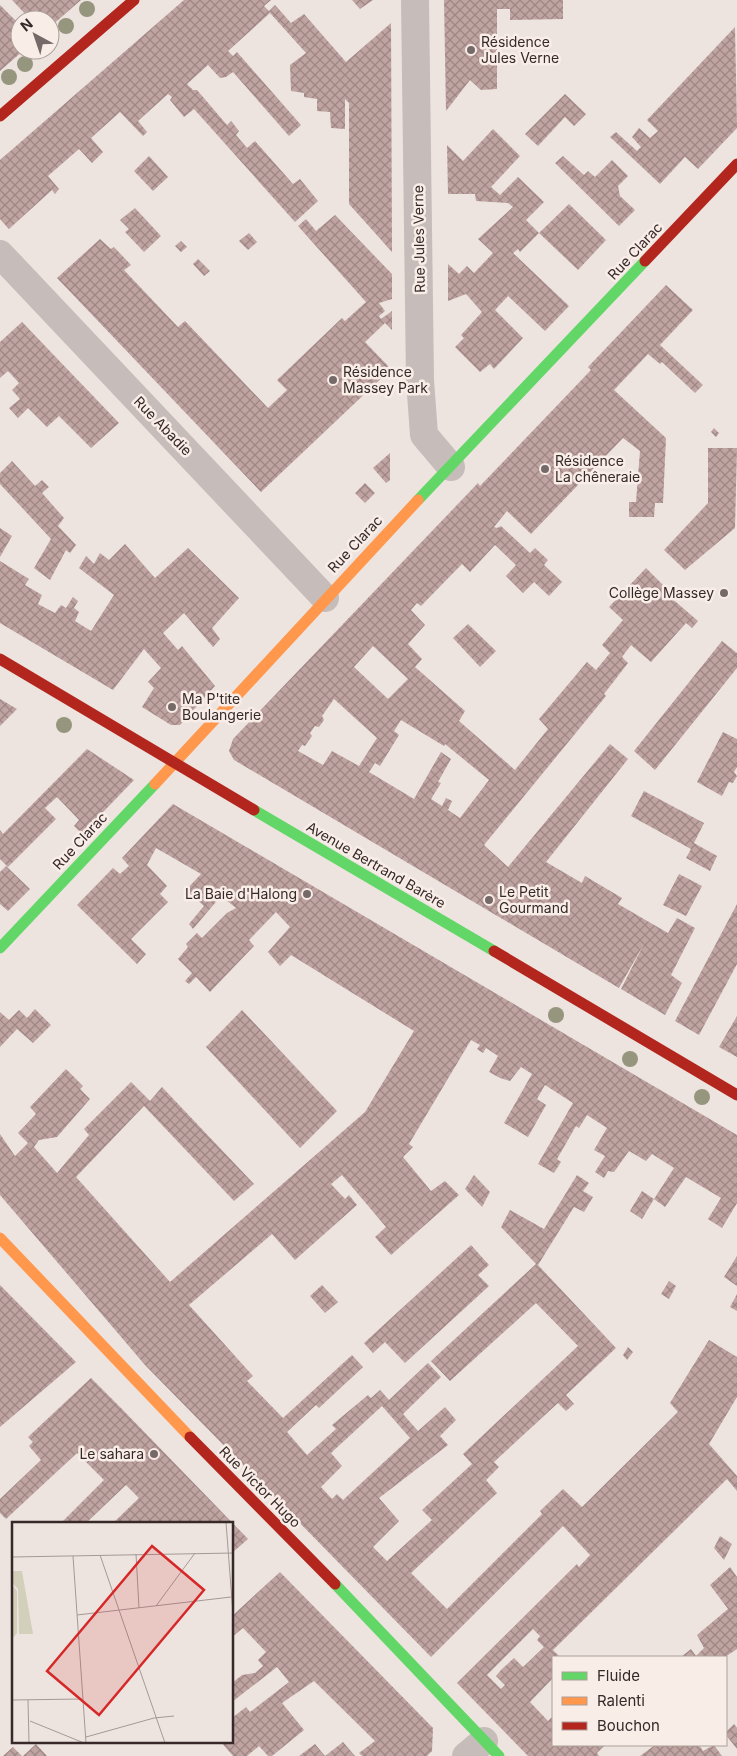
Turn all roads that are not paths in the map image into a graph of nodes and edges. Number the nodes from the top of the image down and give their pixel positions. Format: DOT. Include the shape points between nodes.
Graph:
graph roads {
  1 [pos="134,0"];
  2 [pos="415,0"];
  3 [pos="0,116"];
  4 [pos="737,164"];
  5 [pos="0,254"];
  6 [pos="451,467"];
  7 [pos="325,598"];
  8 [pos="0,659"];
  9 [pos="174,764"];
  10 [pos="0,948"];
  11 [pos="737,1095"];
  12 [pos="0,1238"];
  13 [pos="483,1751"];
  1 -- 3 [label="street"];
  2 -- 6 [label="street, Rue Jules Verne" via="420,380 424,436"];
  4 -- 6 [label="street, Rue Clarac"];
  5 -- 7 [label="street, Rue Abadie"];
  6 -- 7 [label="street, Rue Clarac"];
  7 -- 9 [label="street, Rue Clarac"];
  8 -- 9 [label="street, Avenue Bertrand Barère"];
  9 -- 10 [label="street, Rue Clarac"];
  9 -- 11 [label="street, Avenue Bertrand Barère"];
  12 -- 13 [label="street, Rue Victor Hugo" via="294,1542"];
}
